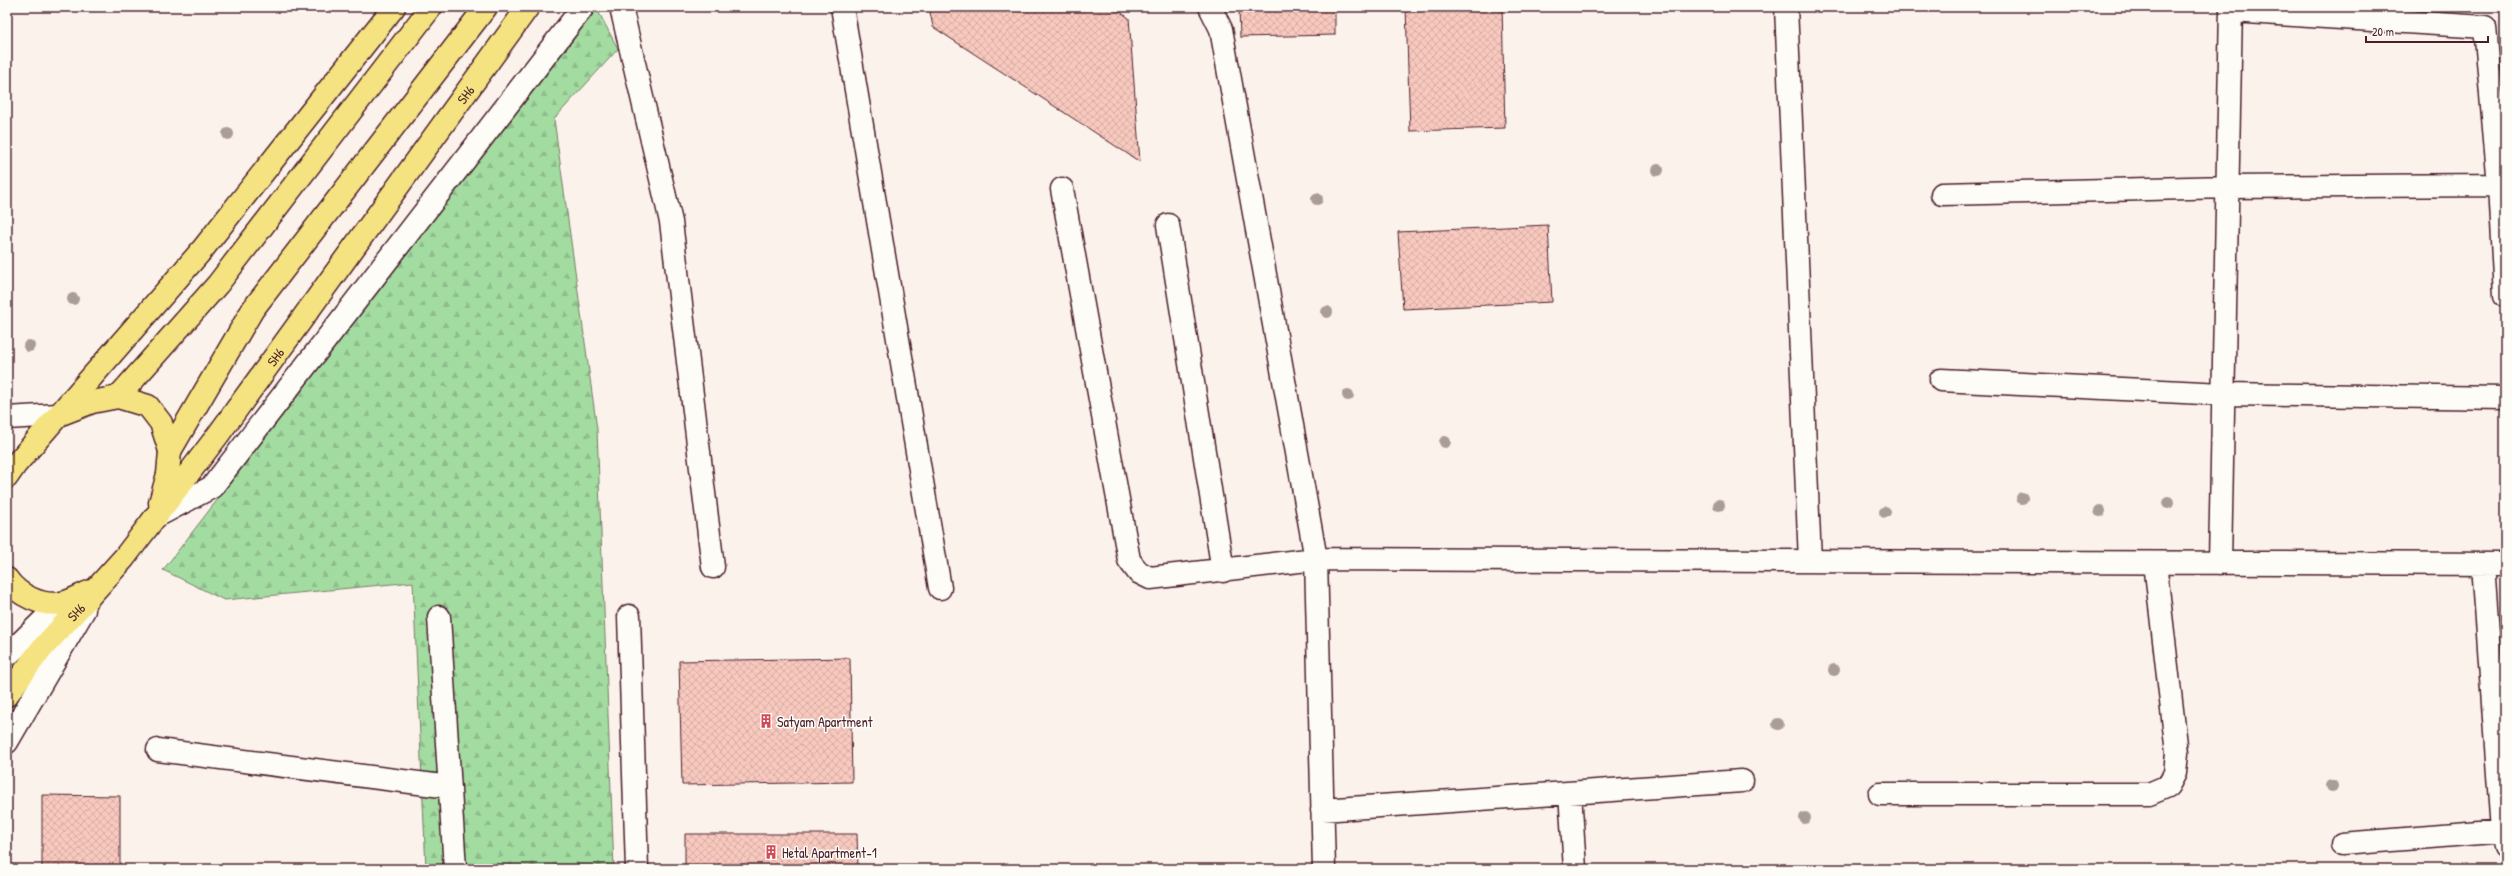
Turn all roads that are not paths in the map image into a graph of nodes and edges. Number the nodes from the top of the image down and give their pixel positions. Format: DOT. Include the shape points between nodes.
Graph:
graph roads {
  1 [pos="394,7"];
  2 [pos="431,7"];
  3 [pos="486,7"];
  4 [pos="528,7"];
  5 [pos="583,7"];
  6 [pos="621,7"];
  7 [pos="842,7"];
  8 [pos="1210,7"];
  9 [pos="1786,7"];
  10 [pos="2231,9"];
  11 [pos="2499,185"];
  12 [pos="2228,187"];
  13 [pos="1062,189"];
  14 [pos="1942,194"];
  15 [pos="1168,225"];
  16 [pos="2505,296"];
  17 [pos="1941,380"];
  18 [pos="2223,394"];
  19 [pos="118,397"];
  20 [pos="2505,398"];
  21 [pos="58,415"];
  22 [pos="7,418"];
  23 [pos="170,451"];
  24 [pos="7,477"];
  25 [pos="155,517"];
  26 [pos="1316,559"];
  27 [pos="1810,561"];
  28 [pos="2155,563"];
  29 [pos="2220,563"];
  30 [pos="2483,564"];
  31 [pos="2505,564"];
  32 [pos="713,567"];
  33 [pos="1223,571"];
  34 [pos="7,579"];
  35 [pos="940,588"];
  36 [pos="96,590"];
  37 [pos="61,603"];
  38 [pos="629,616"];
  39 [pos="439,617"];
  40 [pos="7,656"];
  41 [pos="7,695"];
  42 [pos="2500,720"];
  43 [pos="7,742"];
  44 [pos="158,750"];
  45 [pos="1742,781"];
  46 [pos="450,787"];
  47 [pos="1570,793"];
  48 [pos="1880,794"];
  49 [pos="1322,810"];
  50 [pos="2504,836"];
  51 [pos="2342,844"];
  52 [pos="455,869"];
  53 [pos="637,869"];
  54 [pos="1324,869"];
  55 [pos="1575,869"];
  1 -- 21 [label="main road" via="202,250"];
  2 -- 19 [label="main road" via="218,284"];
  3 -- 23 [label="main road" via="253,308"];
  4 -- 25 [label="main road, SH6" via="218,435"];
  5 -- 25 [label="street" via="212,487"];
  6 -- 32 [label="street" via="672,222"];
  7 -- 35 [label="street"];
  8 -- 26 [label="street" via="1220,29"];
  9 -- 27 [label="street"];
  10 -- 11 [label="street" via="2485,27"];
  10 -- 12 [label="street"];
  11 -- 12 [label="street"];
  11 -- 16 [label="street"];
  12 -- 14 [label="street"];
  12 -- 18 [label="street"];
  13 -- 33 [label="street" via="1129,560 1138,572 1150,578"];
  15 -- 33 [label="street"];
  17 -- 18 [label="street"];
  18 -- 20 [label="street"];
  18 -- 29 [label="street"];
  19 -- 21 [label="main road" via="92,402"];
  19 -- 23 [label="main road" via="148,406 161,423"];
  21 -- 22 [label="street"];
  21 -- 24 [label="main road"];
  23 -- 25 [label="main road" via="168,474"];
  25 -- 36 [label="main road, SH6"];
  26 -- 27 [label="street"];
  26 -- 33 [label="street"];
  26 -- 49 [label="street"];
  27 -- 28 [label="street"];
  28 -- 29 [label="street"];
  28 -- 48 [label="street" via="2177,753 2175,773 2168,786 2149,794"];
  29 -- 30 [label="street"];
  30 -- 31 [label="street"];
  30 -- 42 [label="street"];
  34 -- 37 [label="main road" via="14,589 37,601"];
  36 -- 37 [label="main road"];
  36 -- 41 [label="main road, SH6" via="39,652"];
  36 -- 43 [label="street"];
  37 -- 40 [label="street"];
  38 -- 53 [label="street"];
  39 -- 46 [label="street"];
  42 -- 50 [label="street"];
  44 -- 46 [label="street"];
  45 -- 47 [label="street"];
  46 -- 52 [label="street"];
  47 -- 49 [label="street"];
  47 -- 55 [label="street"];
  49 -- 54 [label="street"];
  50 -- 51 [label="street"];
}
